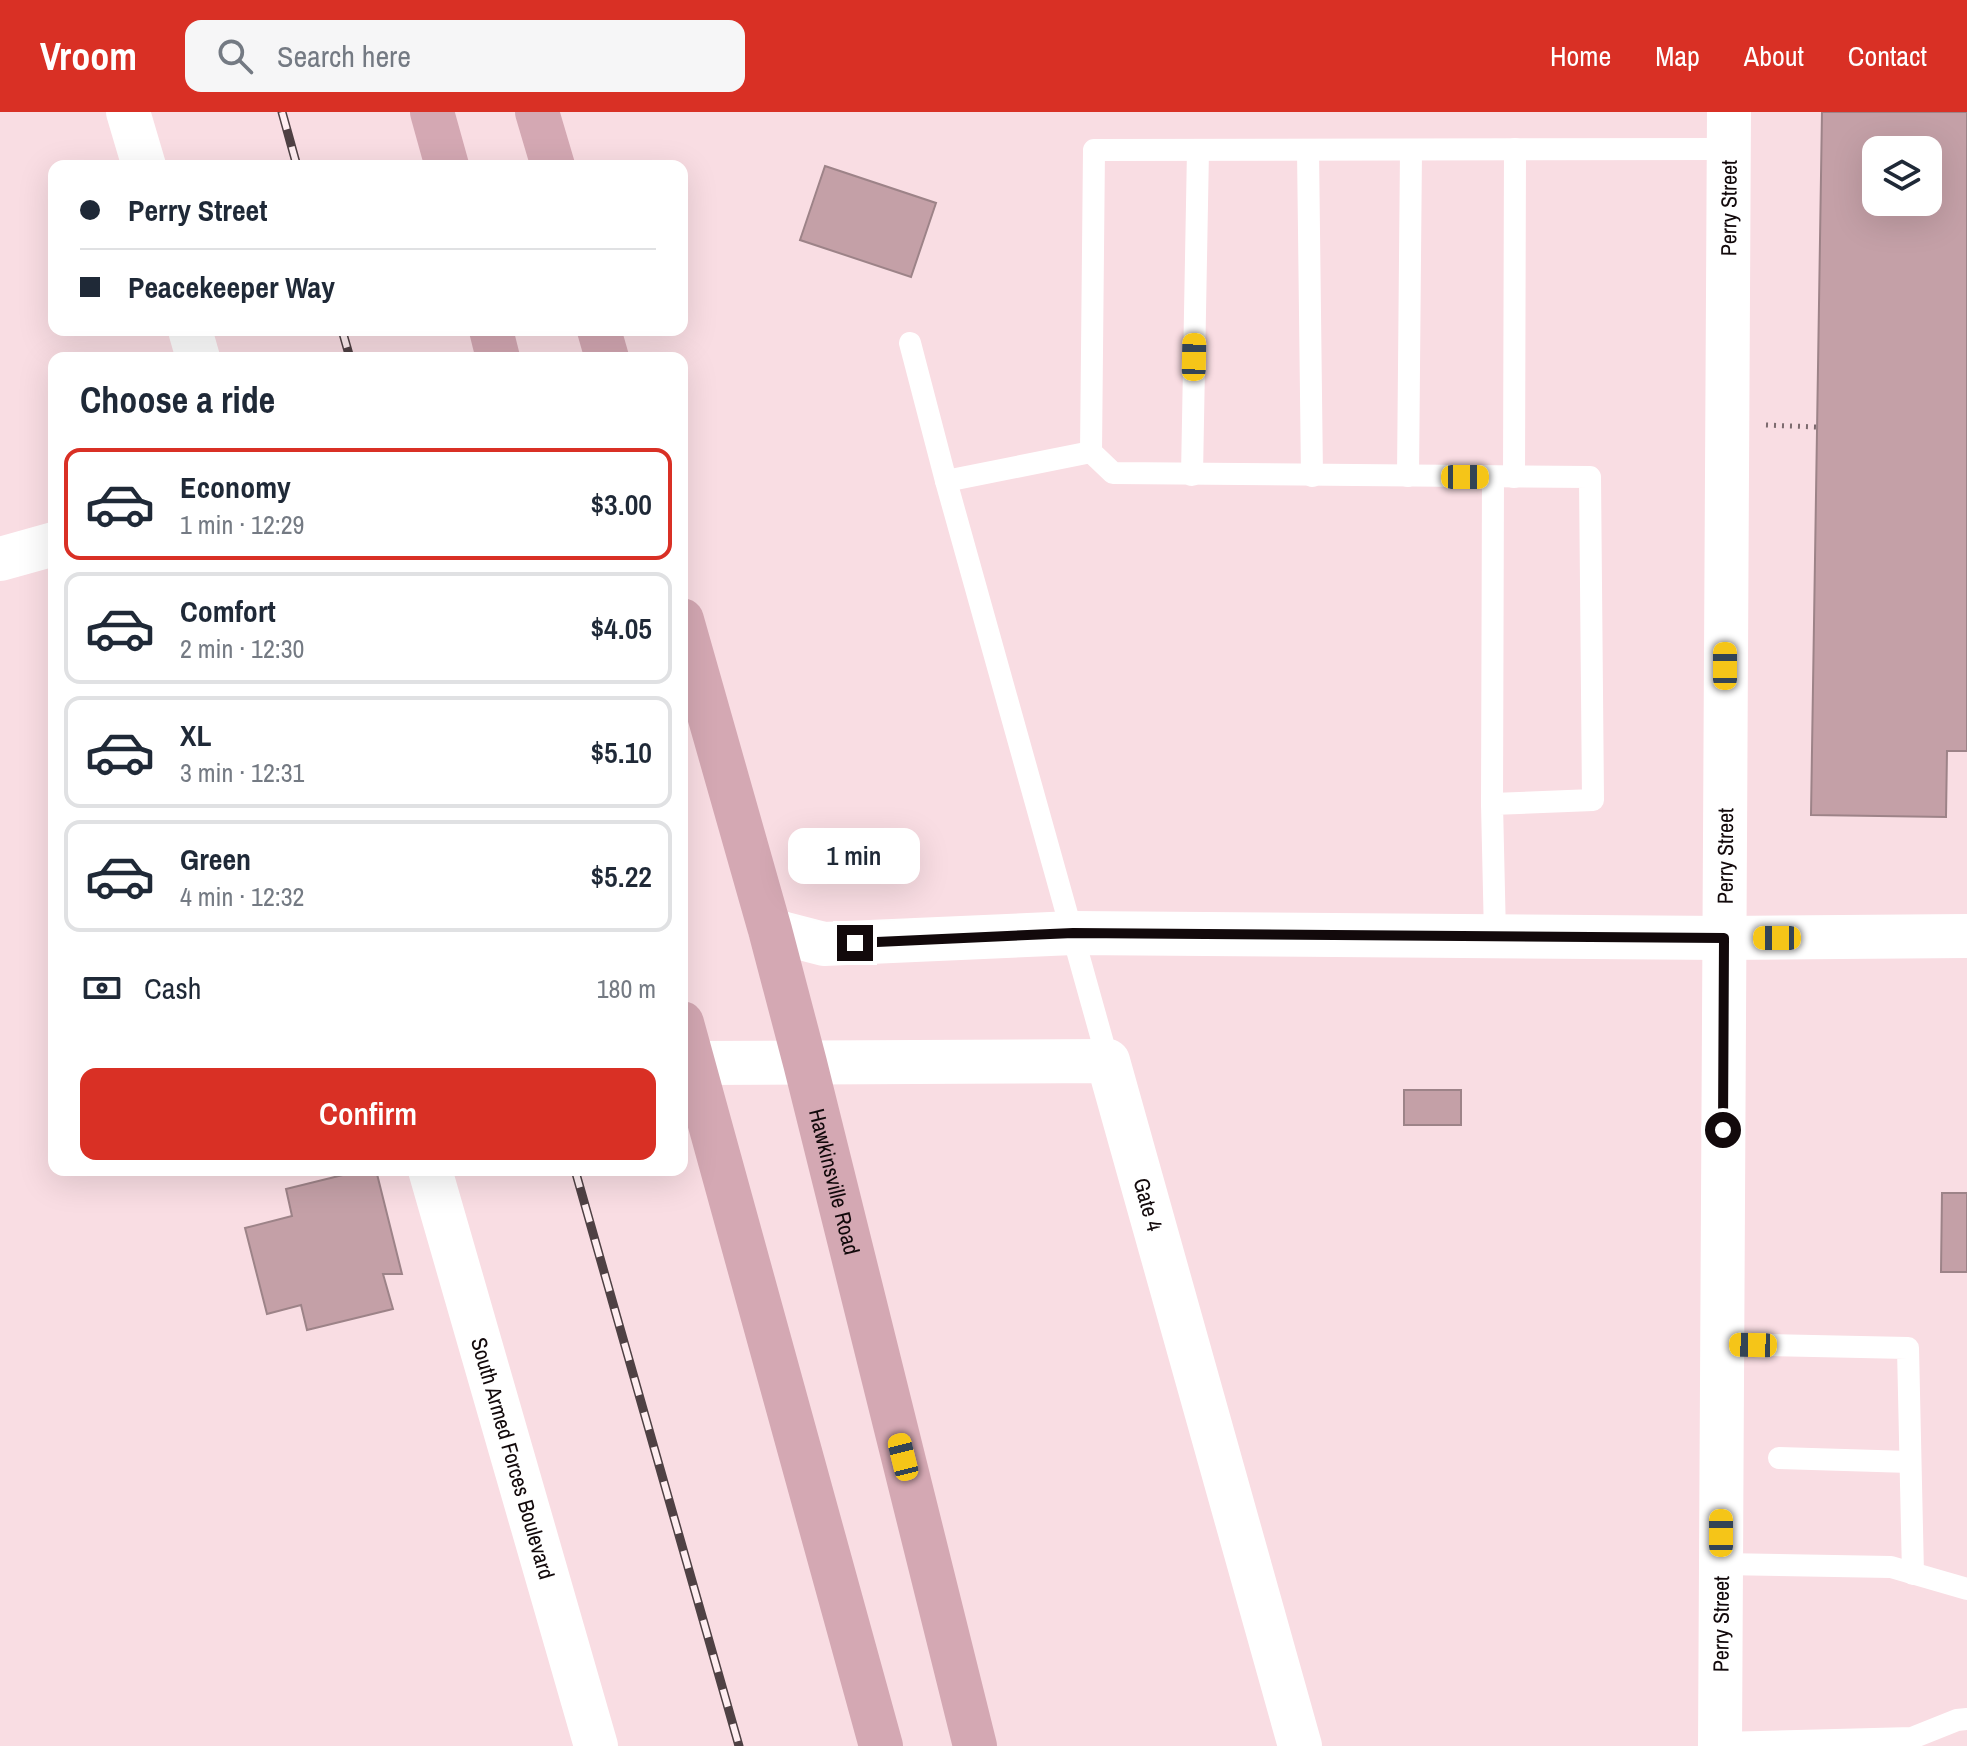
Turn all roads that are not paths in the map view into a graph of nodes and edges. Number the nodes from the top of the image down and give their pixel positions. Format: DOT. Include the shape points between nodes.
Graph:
graph roads {
  1 [pos="128,112"];
  2 [pos="432,112"];
  3 [pos="537,112"];
  4 [pos="1729,130"];
  5 [pos="1515,149"];
  6 [pos="1198,150"];
  7 [pos="1308,150"];
  8 [pos="1411,150"];
  9 [pos="142,160"];
  10 [pos="445,160"];
  11 [pos="551,160"];
  12 [pos="910,343"];
  13 [pos="1091,452"];
  14 [pos="1192,475"];
  15 [pos="1312,476"];
  16 [pos="1408,476"];
  17 [pos="1504,477"];
  18 [pos="946,481"];
  19 [pos="48,546"];
  20 [pos="0,559"];
  21 [pos="688,641"];
  22 [pos="1492,804"];
  23 [pos="770,930"];
  24 [pos="1073,933"];
  25 [pos="1488,936"];
  26 [pos="1967,936"];
  27 [pos="1724,938"];
  28 [pos="688,1043"];
  29 [pos="1108,1061"];
  30 [pos="805,1063"];
  31 [pos="432,1176"];
  32 [pos="1722,1344"];
  33 [pos="1779,1458"];
  34 [pos="1910,1462"];
  35 [pos="1721,1564"];
  36 [pos="1913,1574"];
  37 [pos="1967,1589"];
  38 [pos="1967,1719"];
  39 [pos="1720,1744"];
  40 [pos="596,1746"];
  41 [pos="881,1746"];
  42 [pos="975,1746"];
  43 [pos="1300,1746"];
  1 -- 9 [label="street"];
  2 -- 10 [label="main road"];
  3 -- 11 [label="main road"];
  4 -- 5 [label="lane"];
  4 -- 27 [label="street, Perry Street"];
  5 -- 8 [label="lane"];
  5 -- 17 [label="lane"];
  6 -- 7 [label="lane"];
  6 -- 13 [label="lane" via="1094,150"];
  6 -- 14 [label="lane"];
  7 -- 8 [label="lane"];
  7 -- 15 [label="lane"];
  8 -- 16 [label="lane"];
  12 -- 18 [label="lane"];
  13 -- 14 [label="lane" via="1113,473"];
  13 -- 18 [label="lane"];
  14 -- 15 [label="lane"];
  15 -- 16 [label="lane"];
  16 -- 17 [label="lane"];
  17 -- 22 [label="lane"];
  17 -- 22 [label="lane" via="1590,477 1593,800"];
  18 -- 24 [label="lane"];
  19 -- 20 [label="street"];
  21 -- 23 [label="main road, Hawkinsville Road"];
  22 -- 25 [label="lane"];
  23 -- 24 [label="street" via="824,944"];
  23 -- 30 [label="main road, Hawkinsville Road"];
  24 -- 25 [label="street"];
  24 -- 29 [label="lane"];
  25 -- 27 [label="street"];
  26 -- 27 [label="street"];
  27 -- 32 [label="street, Perry Street"];
  28 -- 30 [label="street"];
  28 -- 41 [label="main road"];
  29 -- 30 [label="street"];
  29 -- 43 [label="street, Gate 4"];
  30 -- 42 [label="main road, Hawkinsville Road"];
  31 -- 40 [label="street, South Armed Forces Boulevard"];
  32 -- 34 [label="lane" via="1908,1348"];
  32 -- 35 [label="street, Perry Street"];
  33 -- 34 [label="lane"];
  34 -- 36 [label="lane"];
  35 -- 36 [label="lane" via="1891,1567"];
  35 -- 39 [label="street, Perry Street"];
  36 -- 37 [label="lane"];
  38 -- 39 [label="lane" via="1912,1738"];
}
